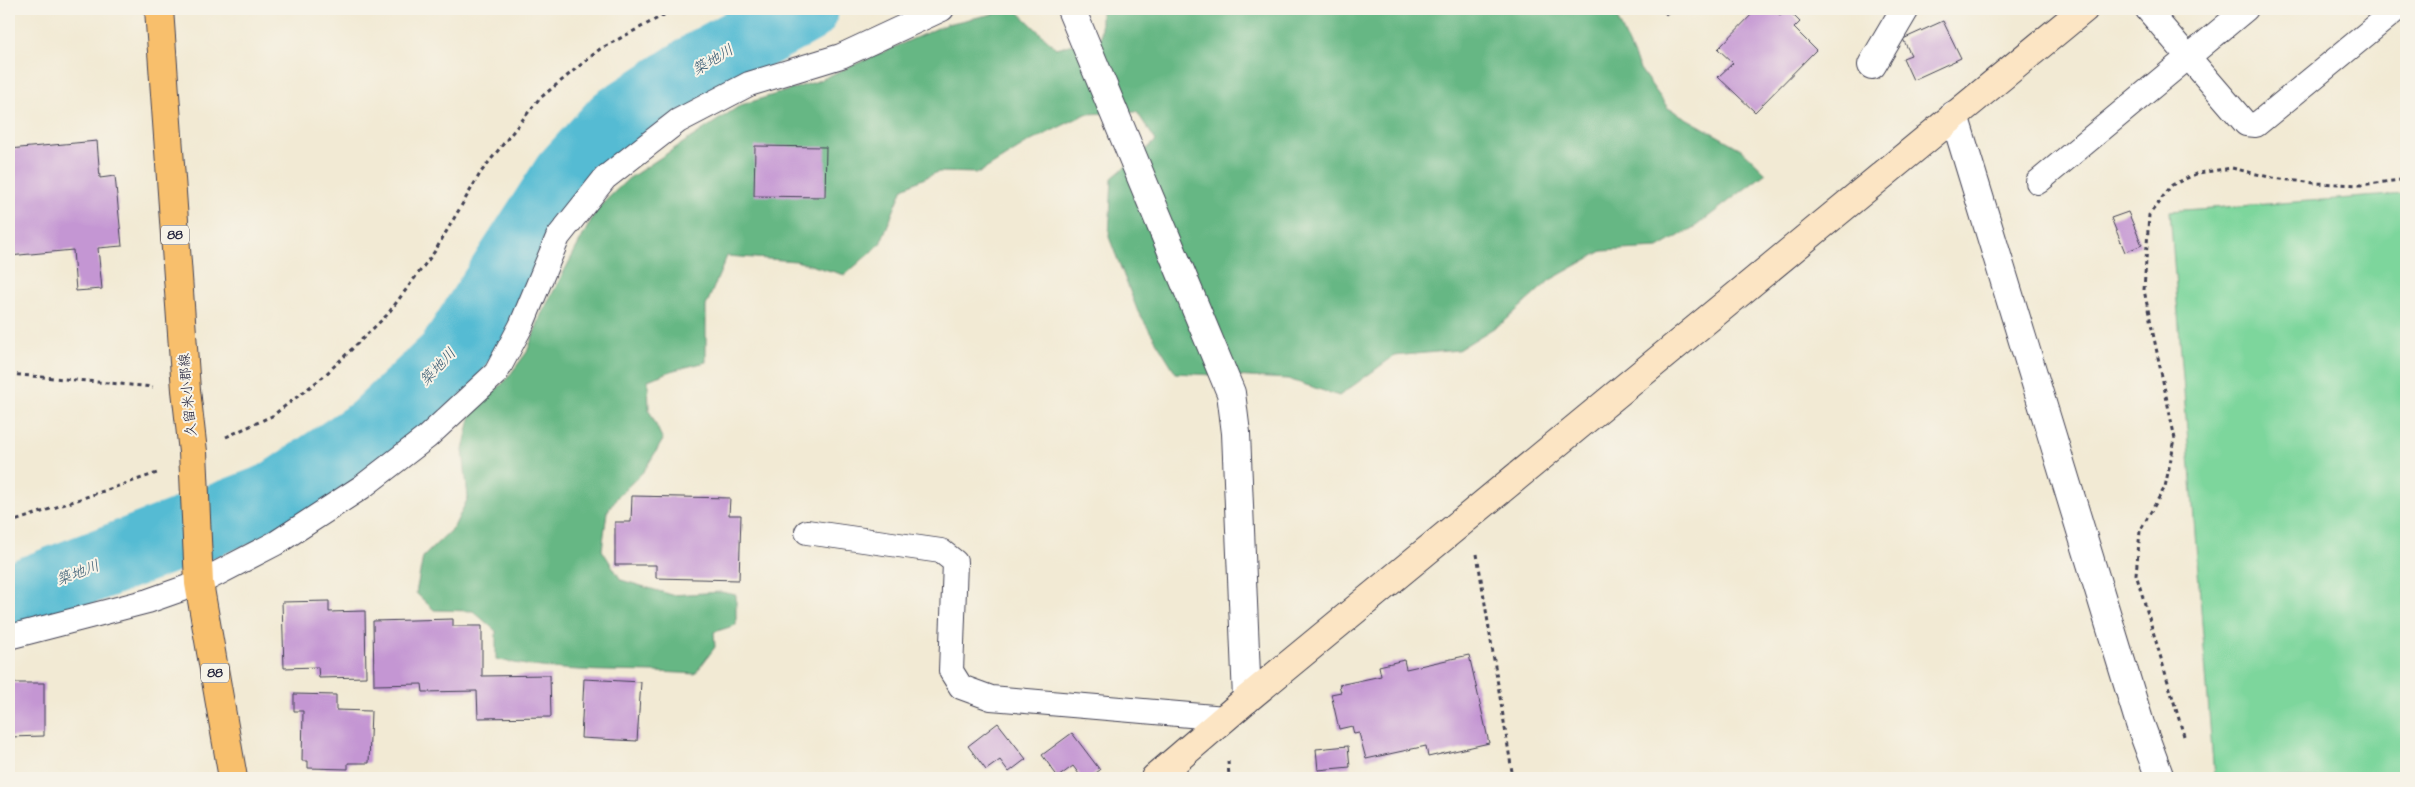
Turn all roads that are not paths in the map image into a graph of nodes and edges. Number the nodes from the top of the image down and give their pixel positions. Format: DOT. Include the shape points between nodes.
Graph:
graph roads {
  1 [pos="159,9"];
  2 [pos="942,9"];
  3 [pos="1071,9"];
  4 [pos="1905,9"];
  5 [pos="2084,9"];
  6 [pos="2147,9"];
  7 [pos="2246,9"];
  8 [pos="2397,9"];
  9 [pos="2188,57"];
  10 [pos="1872,66"];
  11 [pos="1954,115"];
  12 [pos="2038,182"];
  13 [pos="807,532"];
  14 [pos="199,575"];
  15 [pos="9,637"];
  16 [pos="1247,699"];
  17 [pos="1225,718"];
  18 [pos="233,778"];
  19 [pos="1155,778"];
  20 [pos="2160,778"];
  1 -- 14 [label="main road, 久留米小郡線 / 88" via="186,390 194,457"];
  2 -- 14 [label="lane" via="841,56 749,84 678,121 605,178 558,237 521,326 496,373 427,437 362,487 276,543"];
  3 -- 16 [label="street" via="1231,394 1236,432"];
  4 -- 10 [label="street"];
  5 -- 11 [label="street"];
  6 -- 9 [label="lane"];
  7 -- 9 [label="lane"];
  8 -- 9 [label="lane" via="2256,125 2246,124"];
  9 -- 12 [label="lane"];
  11 -- 16 [label="street"];
  11 -- 20 [label="street" via="2140,724"];
  13 -- 17 [label="lane" via="942,551 954,562 951,671 961,687 991,698"];
  14 -- 15 [label="lane" via="148,601"];
  14 -- 18 [label="main road, 久留米小郡線 / 88"];
  16 -- 17 [label="street"];
  17 -- 19 [label="street"];
}
